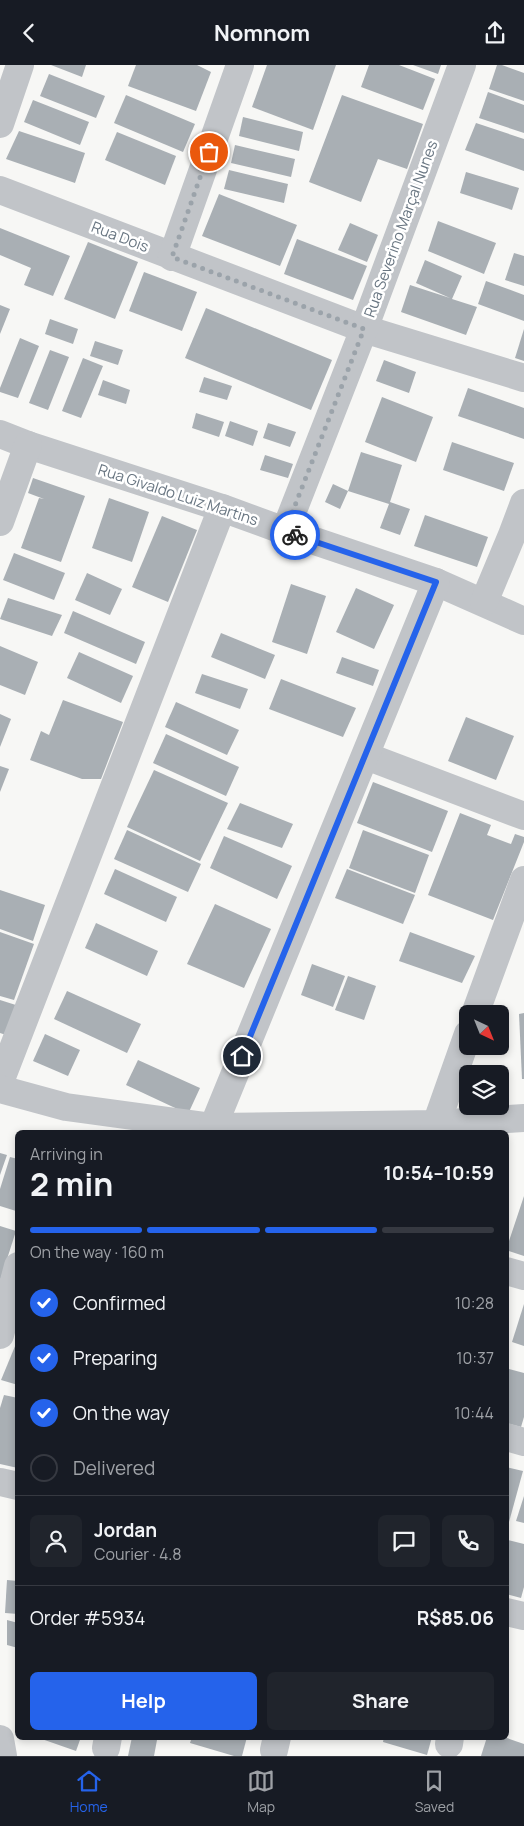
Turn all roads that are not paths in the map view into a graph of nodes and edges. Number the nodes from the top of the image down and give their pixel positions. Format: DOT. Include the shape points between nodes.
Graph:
graph roads {
  1 [pos="20,65"];
  2 [pos="240,65"];
  3 [pos="462,65"];
  4 [pos="0,124"];
  5 [pos="0,190"];
  6 [pos="172,257"];
  7 [pos="364,329"];
  8 [pos="524,378"];
  9 [pos="0,434"];
  10 [pos="28,445"];
  11 [pos="524,503"];
  12 [pos="222,508"];
  13 [pos="0,522"];
  14 [pos="285,531"];
  15 [pos="518,535"];
  16 [pos="436,582"];
  17 [pos="484,602"];
  18 [pos="524,621"];
  19 [pos="366,756"];
  20 [pos="524,816"];
  21 [pos="524,880"];
  22 [pos="478,1005"];
  23 [pos="460,1055"];
  24 [pos="0,1082"];
  25 [pos="0,1089"];
  26 [pos="524,1118"];
  27 [pos="214,1127"];
  28 [pos="434,1128"];
  29 [pos="509,1272"];
  30 [pos="524,1276"];
  31 [pos="15,1278"];
  32 [pos="8,1305"];
  33 [pos="0,1335"];
  34 [pos="509,1438"];
  35 [pos="524,1442"];
  36 [pos="0,1482"];
  37 [pos="15,1485"];
  38 [pos="509,1613"];
  39 [pos="524,1617"];
  40 [pos="0,1739"];
  41 [pos="3,1756"];
  1 -- 4 [label="street"];
  2 -- 6 [label="street"];
  3 -- 7 [label="street, Rua Severino Marçal Nunes"];
  5 -- 6 [label="street, Rua Dois"];
  6 -- 7 [label="street, Rua Dois"];
  7 -- 8 [label="street, Rua Dois"];
  7 -- 14 [label="street, Rua Severino Marçal Nunes"];
  9 -- 10 [label="street, Rua Givaldo Luiz Martins"];
  10 -- 12 [label="street, Rua Givaldo Luiz Martins"];
  10 -- 13 [label="street"];
  11 -- 15 [label="street"];
  12 -- 14 [label="street, Rua Givaldo Luiz Martins"];
  12 -- 24 [label="street"];
  14 -- 16 [label="street, Rua Givaldo Luiz Martins"];
  15 -- 17 [label="street"];
  16 -- 17 [label="street, Rua Givaldo Luiz Martins"];
  16 -- 19 [label="street"];
  17 -- 18 [label="street, Rua Givaldo Luiz Martins"];
  19 -- 20 [label="street"];
  19 -- 27 [label="street"];
  21 -- 22 [label="street"];
  23 -- 28 [label="street"];
  25 -- 27 [label="street" via="66,1107"];
  26 -- 28 [label="street"];
  27 -- 28 [label="street"];
  29 -- 30 [label="street"];
  31 -- 32 [label="street"];
  32 -- 33 [label="street"];
  34 -- 35 [label="street"];
  36 -- 37 [label="street"];
  38 -- 39 [label="street"];
  40 -- 41 [label="street"];
}
